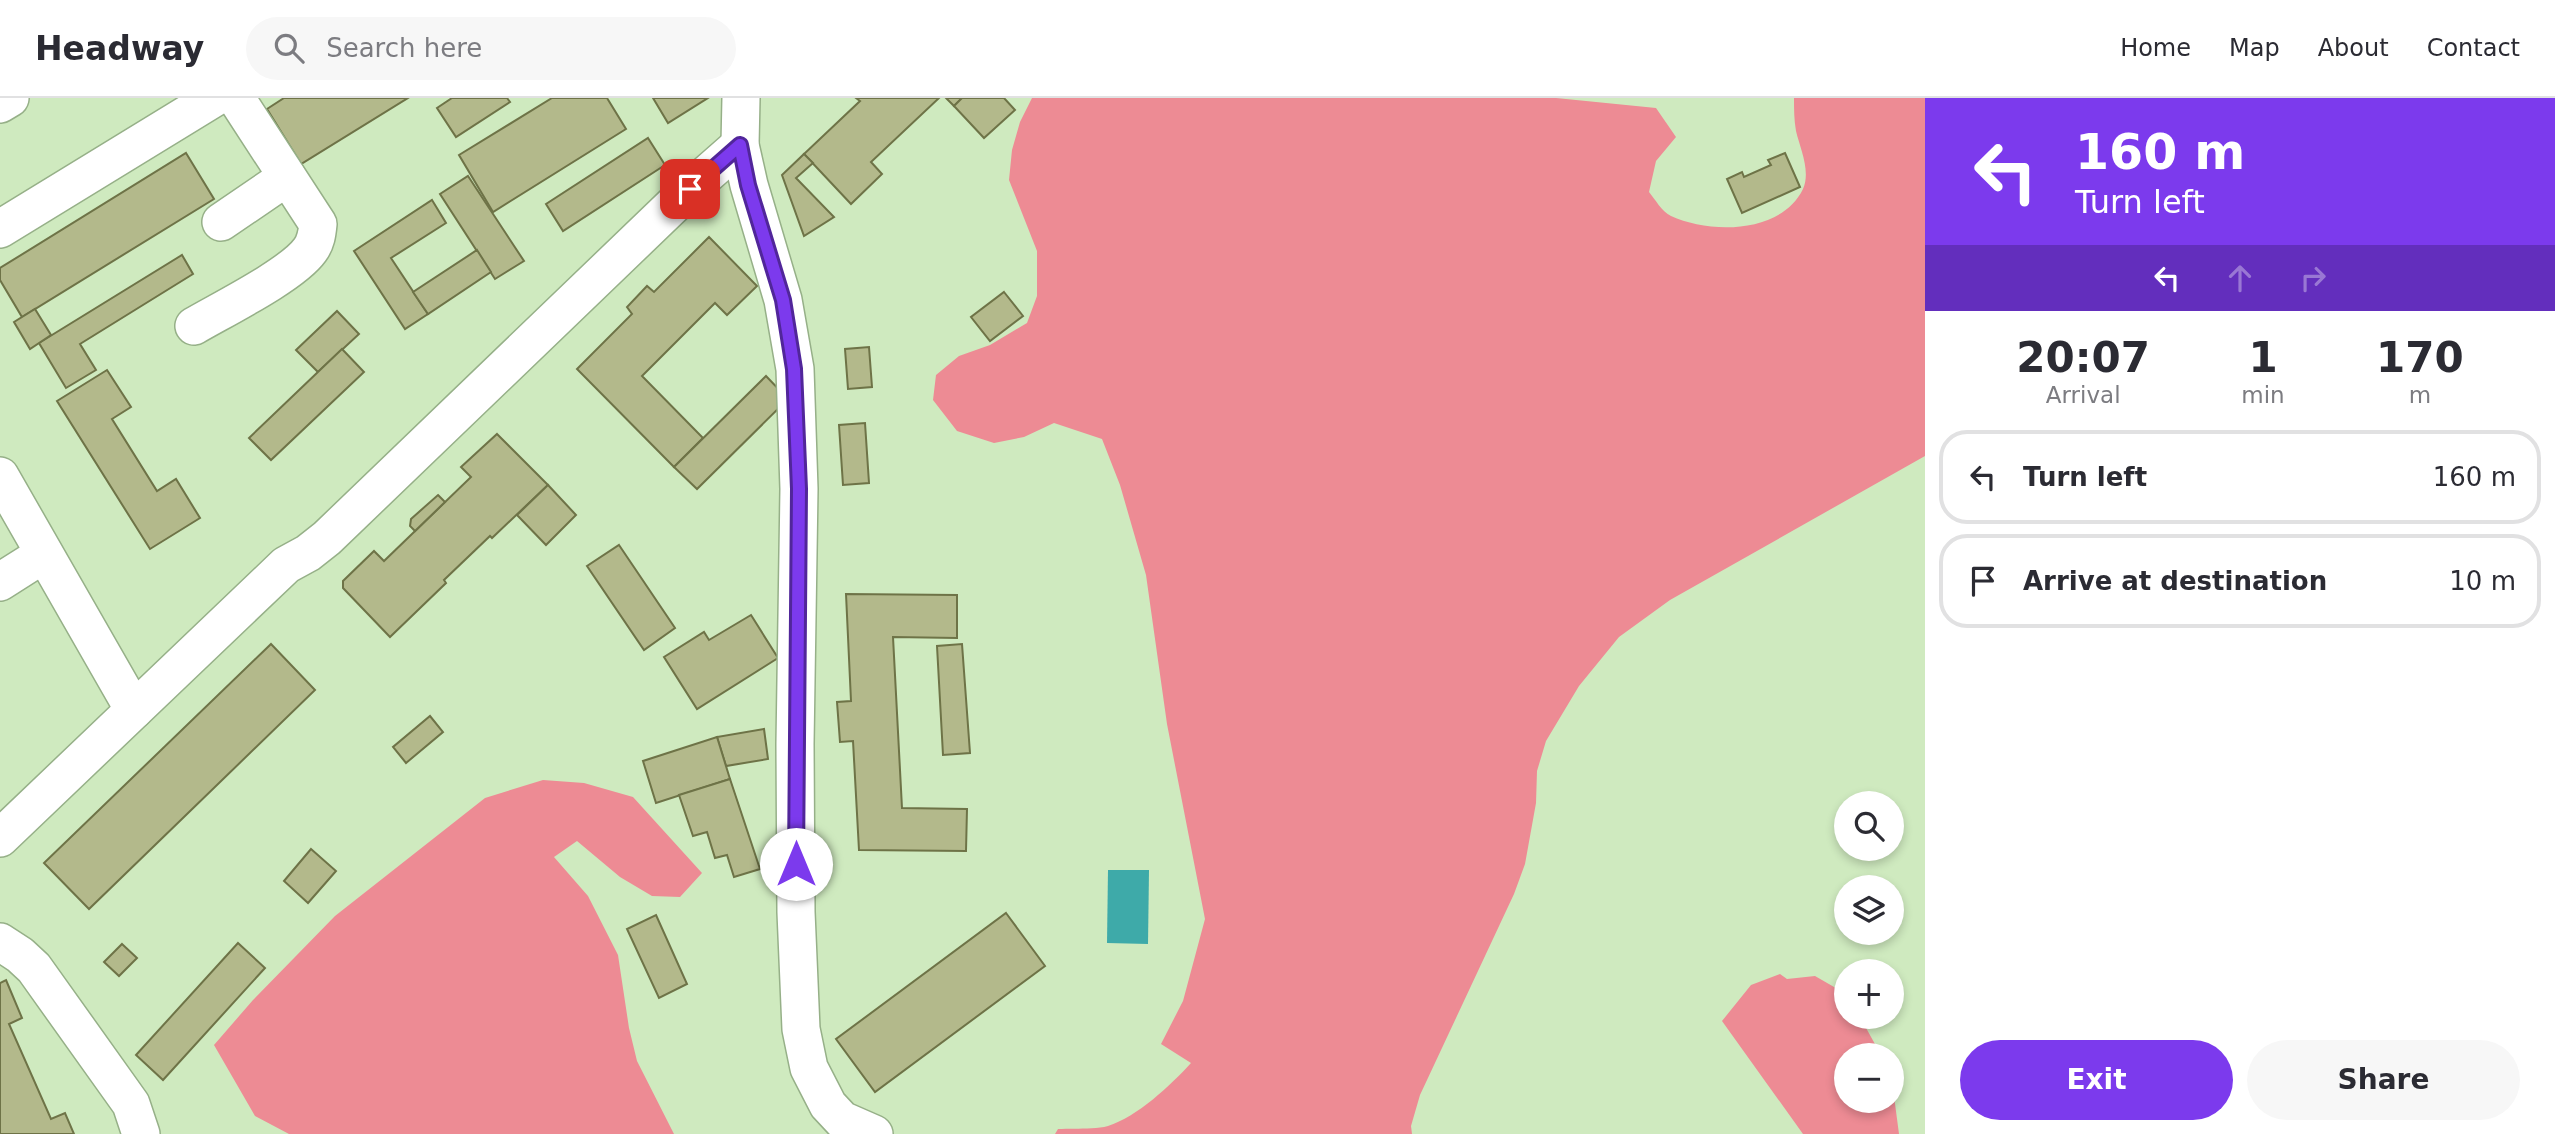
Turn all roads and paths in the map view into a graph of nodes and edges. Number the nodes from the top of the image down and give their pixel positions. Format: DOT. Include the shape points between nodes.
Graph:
graph roads {
  1 [pos="10,98"];
  2 [pos="214,98"];
  3 [pos="236,98"];
  4 [pos="741,98"];
  5 [pos="0,104"];
  6 [pos="740,145"];
  7 [pos="287,177"];
  8 [pos="221,222"];
  9 [pos="0,229"];
  10 [pos="194,326"];
  11 [pos="0,476"];
  12 [pos="44,554"];
  13 [pos="0,582"];
  14 [pos="134,710"];
  15 [pos="0,838"];
  16 [pos="0,942"];
  17 [pos="141,1134"];
  18 [pos="874,1134"];
  1 -- 5 [label="street"];
  2 -- 9 [label="street"];
  3 -- 7 [label="street"];
  4 -- 6 [label="street"];
  6 -- 14 [label="street" via="327,538 286,565"];
  6 -- 18 [label="street" via="783,300 794,369 799,489 796,912 801,1029 809,1068 828,1105 842,1120"];
  7 -- 8 [label="street"];
  7 -- 10 [label="street" via="318,224 309,251 292,268"];
  11 -- 12 [label="street"];
  12 -- 13 [label="street"];
  12 -- 14 [label="street"];
  14 -- 15 [label="street"];
  16 -- 17 [label="street" via="34,968 131,1104"];
}
